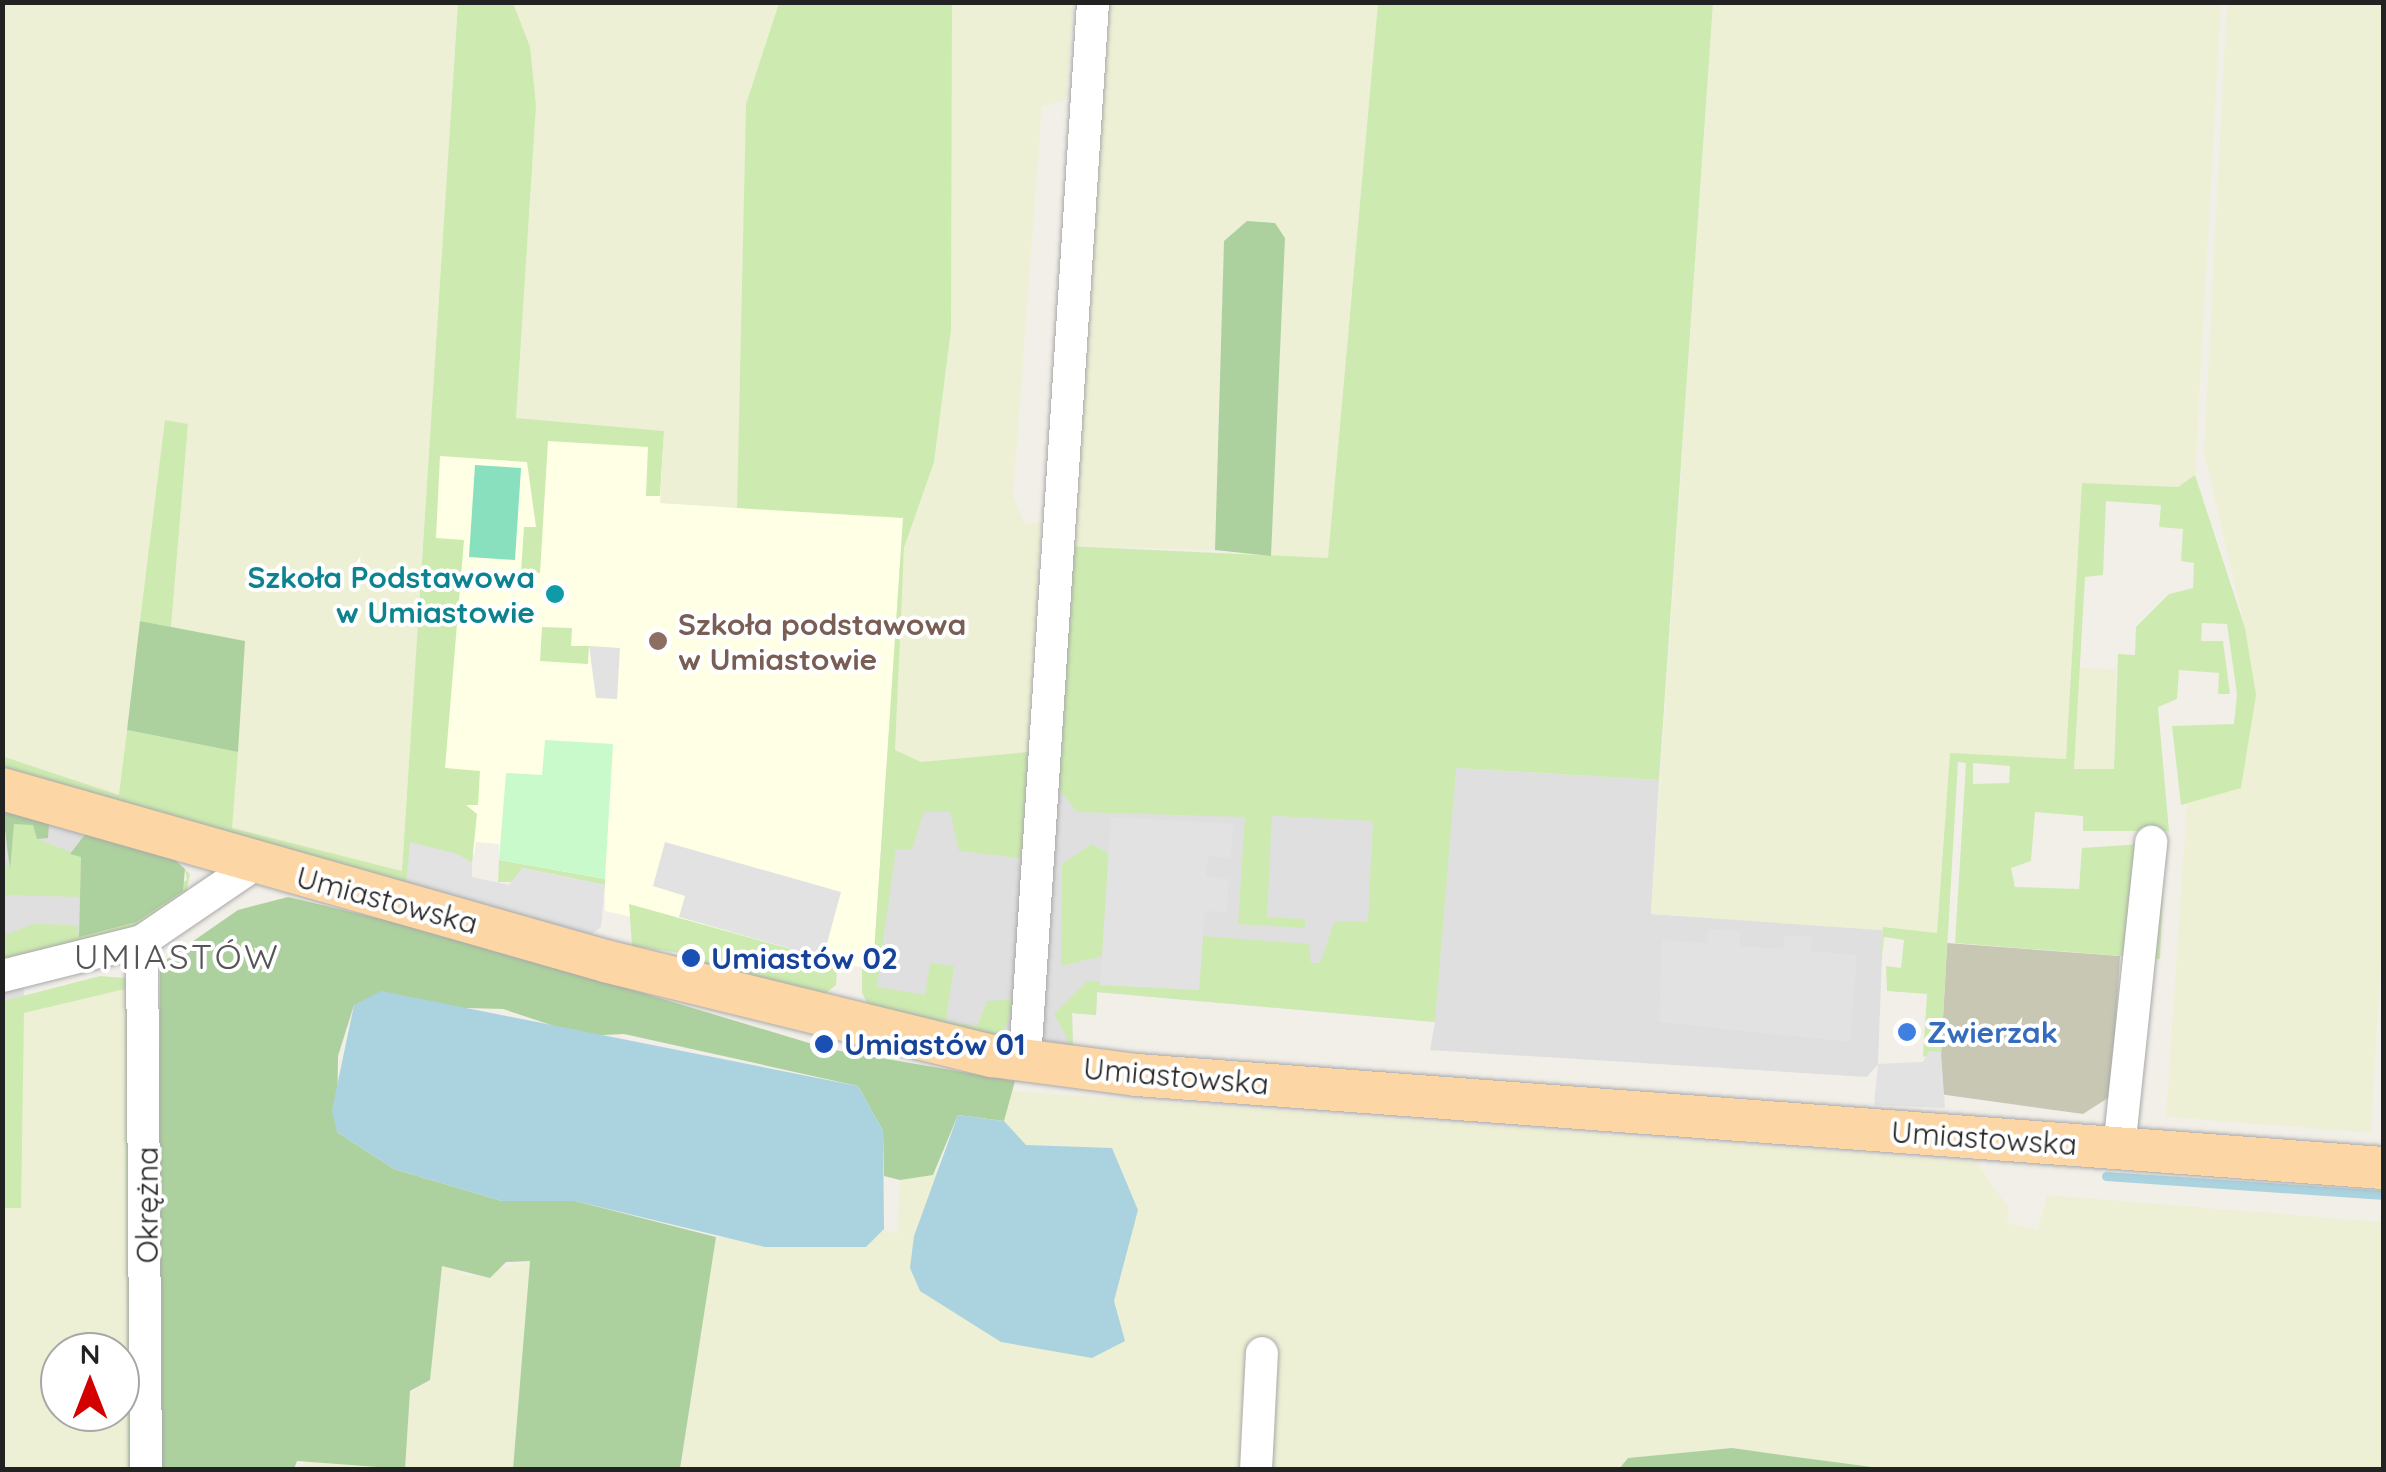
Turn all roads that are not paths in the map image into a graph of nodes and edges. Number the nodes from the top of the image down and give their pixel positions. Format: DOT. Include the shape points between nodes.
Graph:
graph roads {
  1 [pos="1092,2"];
  2 [pos="2,789"];
  3 [pos="2151,842"];
  4 [pos="254,866"];
  5 [pos="142,941"];
  6 [pos="2,976"];
  7 [pos="1025,1060"];
  8 [pos="2119,1148"];
  9 [pos="2384,1168"];
  10 [pos="1262,1353"];
  11 [pos="146,1470"];
  12 [pos="1256,1470"];
  1 -- 7 [label="street"];
  2 -- 4 [label="main road, Umiastowska"];
  3 -- 8 [label="street"];
  4 -- 5 [label="street"];
  4 -- 7 [label="main road, Umiastowska" via="694,984"];
  5 -- 6 [label="street"];
  5 -- 11 [label="street, Okrężna"];
  7 -- 8 [label="main road, Umiastowska"];
  8 -- 9 [label="main road, Umiastowska"];
  10 -- 12 [label="street"];
}
